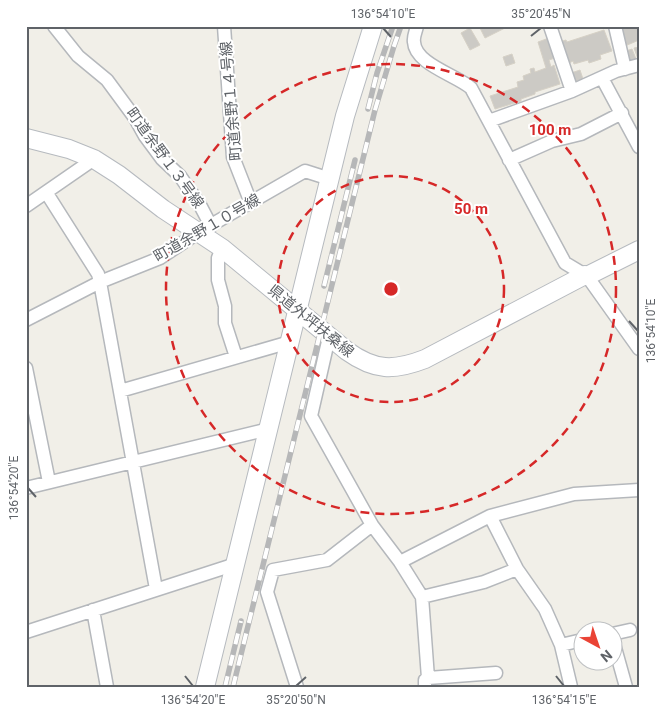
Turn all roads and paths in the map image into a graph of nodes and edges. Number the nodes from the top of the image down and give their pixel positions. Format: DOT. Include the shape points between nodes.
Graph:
graph roads {
  1 [pos="54,26"];
  2 [pos="224,26"];
  3 [pos="373,26"];
  4 [pos="417,26"];
  5 [pos="550,26"];
  6 [pos="615,26"];
  7 [pos="639,65"];
  8 [pos="625,69"];
  9 [pos="602,78"];
  10 [pos="572,91"];
  11 [pos="622,113"];
  12 [pos="489,121"];
  13 [pos="26,138"];
  14 [pos="639,147"];
  15 [pos="94,159"];
  16 [pos="509,160"];
  17 [pos="330,179"];
  18 [pos="46,192"];
  19 [pos="251,202"];
  20 [pos="26,206"];
  21 [pos="205,229"];
  22 [pos="222,248"];
  23 [pos="639,250"];
  24 [pos="586,275"];
  25 [pos="100,282"];
  26 [pos="298,310"];
  27 [pos="26,320"];
  28 [pos="329,337"];
  29 [pos="290,342"];
  30 [pos="639,349"];
  31 [pos="236,357"];
  32 [pos="26,368"];
  33 [pos="120,392"];
  34 [pos="269,429"];
  35 [pos="133,463"];
  36 [pos="49,482"];
  37 [pos="26,488"];
  38 [pos="639,490"];
  39 [pos="490,516"];
  40 [pos="372,525"];
  41 [pos="400,562"];
  42 [pos="236,564"];
  43 [pos="517,569"];
  44 [pos="156,589"];
  45 [pos="422,597"];
  46 [pos="93,610"];
  47 [pos="630,630"];
  48 [pos="26,632"];
  49 [pos="622,632"];
  50 [pos="572,642"];
  51 [pos="561,645"];
  52 [pos="621,670"];
  53 [pos="496,673"];
  54 [pos="426,682"];
  55 [pos="107,687"];
  56 [pos="205,687"];
  57 [pos="297,687"];
  58 [pos="571,687"];
  59 [pos="626,687"];
  1 -- 21 [label="street, 町道余野１３号線" via="78,56 107,80 162,160 180,176 200,205"];
  2 -- 19 [label="street, 町道余野１４号線" via="233,157"];
  3 -- 17 [label="main road" via="345,116"];
  4 -- 12 [label="street" via="414,43 419,54 465,82"];
  5 -- 10 [label="street"];
  6 -- 8 [label="street"];
  7 -- 8 [label="street"];
  8 -- 9 [label="street"];
  9 -- 10 [label="street"];
  9 -- 11 [label="street"];
  10 -- 12 [label="street"];
  11 -- 14 [label="street"];
  11 -- 16 [label="street" via="581,134 552,141"];
  12 -- 16 [label="street"];
  13 -- 15 [label="main road, 県道外坪扶桑線"];
  15 -- 18 [label="street"];
  15 -- 21 [label="main road, 県道外坪扶桑線" via="163,209"];
  16 -- 24 [label="street" via="565,263"];
  17 -- 19 [label="street, 町道余野１０号線" via="305,171"];
  17 -- 26 [label="main road"];
  18 -- 20 [label="street"];
  18 -- 25 [label="street"];
  19 -- 21 [label="street, 町道余野１０号線"];
  21 -- 22 [label="main road, 県道外坪扶桑線"];
  21 -- 25 [label="street, 町道余野１０号線" via="160,258"];
  22 -- 26 [label="main road, 県道外坪扶桑線"];
  22 -- 31 [label="street" via="218,258 218,280 225,306 225,323"];
  23 -- 24 [label="main road, 県道外坪扶桑線"];
  24 -- 28 [label="main road, 県道外坪扶桑線" via="425,359 404,366 370,365"];
  24 -- 30 [label="street"];
  25 -- 27 [label="street, 町道余野１０号線"];
  25 -- 33 [label="street"];
  26 -- 28 [label="main road, 県道外坪扶桑線"];
  26 -- 29 [label="main road"];
  28 -- 40 [label="street" via="311,416"];
  29 -- 31 [label="street"];
  29 -- 34 [label="main road"];
  31 -- 33 [label="street"];
  32 -- 36 [label="street"];
  33 -- 35 [label="street"];
  34 -- 35 [label="street"];
  34 -- 42 [label="main road"];
  35 -- 36 [label="street"];
  35 -- 44 [label="street"];
  36 -- 37 [label="street"];
  38 -- 39 [label="street" via="574,494"];
  39 -- 41 [label="street"];
  39 -- 43 [label="street"];
  40 -- 41 [label="street"];
  40 -- 57 [label="street" via="327,560 273,570 267,592"];
  41 -- 45 [label="street"];
  42 -- 44 [label="street"];
  42 -- 56 [label="main road"];
  43 -- 45 [label="street" via="484,582"];
  43 -- 51 [label="street" via="544,609"];
  44 -- 46 [label="street"];
  45 -- 54 [label="street"];
  46 -- 48 [label="street"];
  46 -- 55 [label="street"];
  47 -- 49 [label="street"];
  50 -- 51 [label="street"];
  51 -- 58 [label="street"];
  52 -- 59 [label="street"];
  53 -- 54 [label="street"];
}
